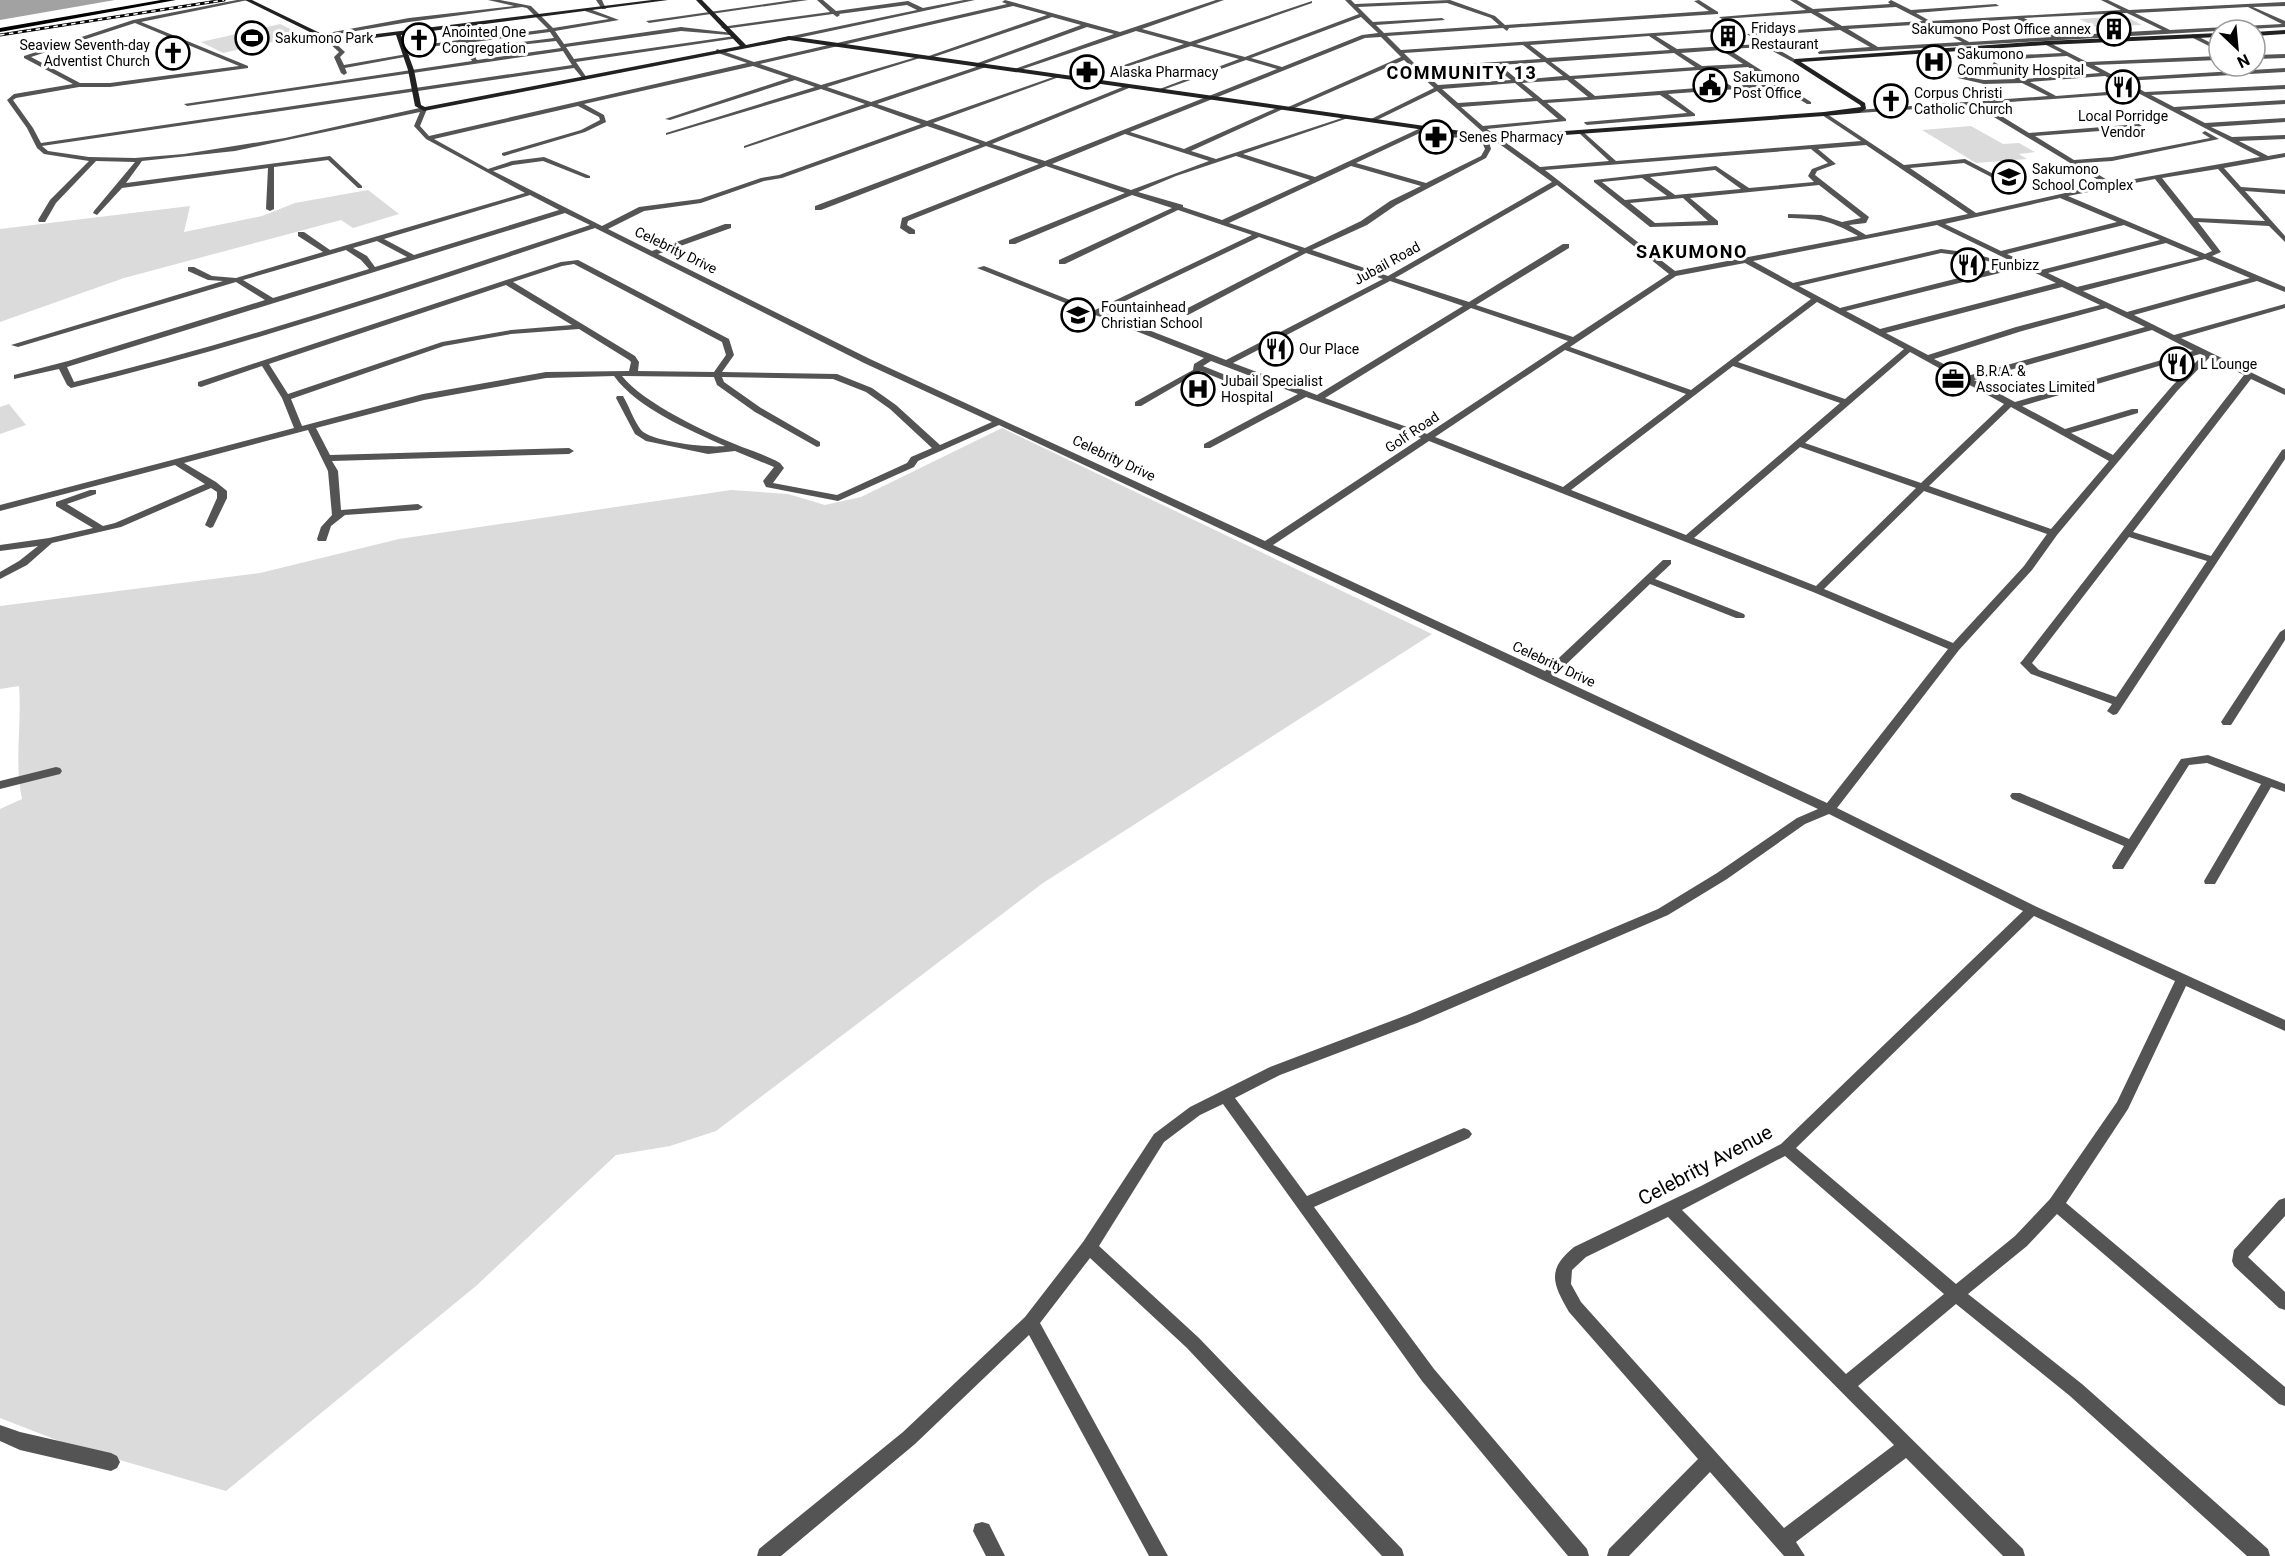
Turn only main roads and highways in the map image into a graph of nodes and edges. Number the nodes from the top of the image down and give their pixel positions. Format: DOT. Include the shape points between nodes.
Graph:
graph roads {
  1 [pos="160,0"];
  2 [pos="173,0"];
  3 [pos="0,29"];
  1 -- 3 [label="main road"];
  2 -- 3 [label="main road"];
}
